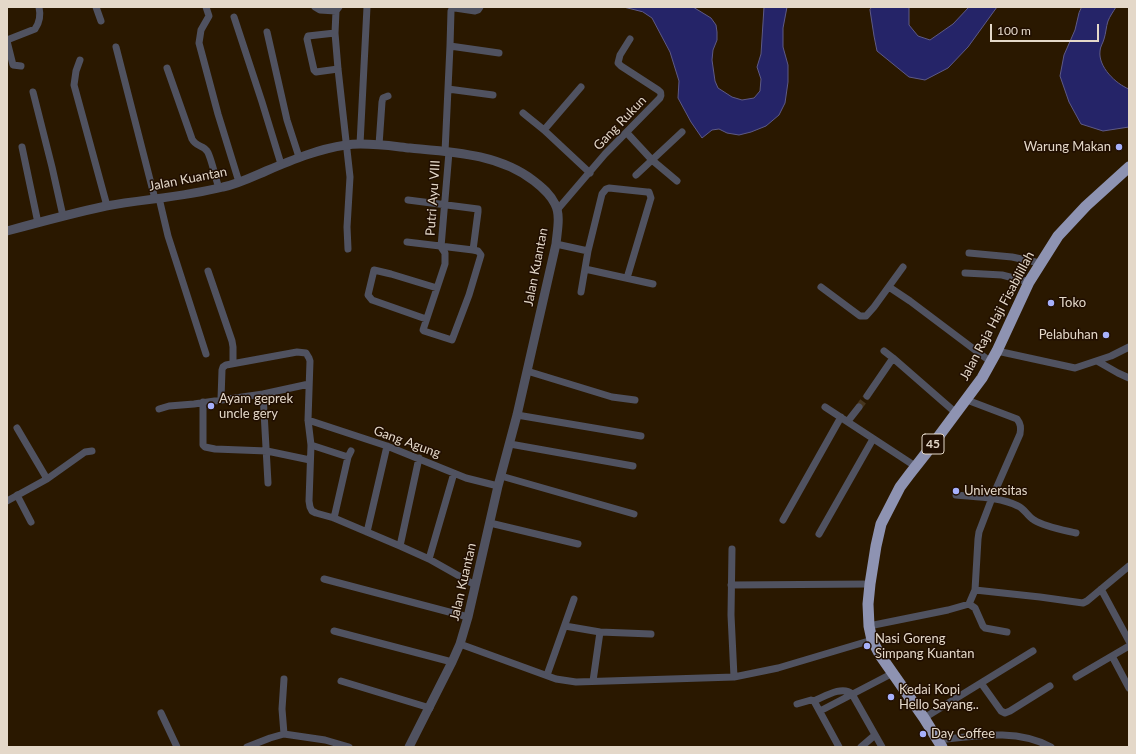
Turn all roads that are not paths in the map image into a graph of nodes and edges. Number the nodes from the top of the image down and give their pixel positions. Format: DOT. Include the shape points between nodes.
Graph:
graph roads {
  1 [pos="39,7"];
  2 [pos="96,7"];
  3 [pos="206,7"];
  4 [pos="315,7"];
  5 [pos="367,7"];
  6 [pos="480,7"];
  7 [pos="337,9"];
  8 [pos="234,17"];
  9 [pos="101,21"];
  10 [pos="268,32"];
  11 [pos="335,32"];
  12 [pos="630,39"];
  13 [pos="7,41"];
  14 [pos="450,46"];
  15 [pos="116,47"];
  16 [pos="499,53"];
  17 [pos="80,60"];
  18 [pos="21,66"];
  19 [pos="167,68"];
  20 [pos="338,69"];
  21 [pos="581,87"];
  22 [pos="448,89"];
  23 [pos="33,92"];
  24 [pos="493,95"];
  25 [pos="388,96"];
  26 [pos="523,113"];
  27 [pos="544,130"];
  28 [pos="627,132"];
  29 [pos="682,132"];
  30 [pos="360,144"];
  31 [pos="346,145"];
  32 [pos="379,145"];
  33 [pos="22,147"];
  34 [pos="447,152"];
  35 [pos="299,158"];
  36 [pos="652,160"];
  37 [pos="281,164"];
  38 [pos="1129,167"];
  39 [pos="590,173"];
  40 [pos="636,175"];
  41 [pos="677,181"];
  42 [pos="239,182"];
  43 [pos="219,188"];
  44 [pos="157,198"];
  45 [pos="408,200"];
  46 [pos="444,205"];
  47 [pos="107,206"];
  48 [pos="558,210"];
  49 [pos="63,216"];
  50 [pos="38,223"];
  51 [pos="7,231"];
  52 [pos="408,242"];
  53 [pos="556,244"];
  54 [pos="442,247"];
  55 [pos="348,248"];
  56 [pos="473,250"];
  57 [pos="588,250"];
  58 [pos="969,253"];
  59 [pos="1040,263"];
  60 [pos="903,267"];
  61 [pos="585,269"];
  62 [pos="208,271"];
  63 [pos="965,272"];
  64 [pos="627,278"];
  65 [pos="1029,282"];
  66 [pos="654,284"];
  67 [pos="820,287"];
  68 [pos="889,287"];
  69 [pos="437,288"];
  70 [pos="581,292"];
  71 [pos="426,319"];
  72 [pos="1129,347"];
  73 [pos="997,351"];
  74 [pos="884,352"];
  75 [pos="206,354"];
  76 [pos="893,358"];
  77 [pos="1097,361"];
  78 [pos="991,362"];
  79 [pos="232,363"];
  80 [pos="527,371"];
  81 [pos="1129,378"];
  82 [pos="309,384"];
  83 [pos="263,394"];
  84 [pos="867,396"];
  85 [pos="221,399"];
  86 [pos="635,400"];
  87 [pos="966,400"];
  88 [pos="203,402"];
  89 [pos="825,407"];
  90 [pos="859,407"];
  91 [pos="159,409"];
  92 [pos="956,413"];
  93 [pos="517,415"];
  94 [pos="841,417"];
  95 [pos="308,420"];
  96 [pos="848,421"];
  97 [pos="17,428"];
  98 [pos="641,436"];
  99 [pos="874,439"];
  100 [pos="510,444"];
  101 [pos="310,445"];
  102 [pos="387,446"];
  103 [pos="92,451"];
  104 [pos="267,451"];
  105 [pos="419,458"];
  106 [pos="310,460"];
  107 [pos="634,466"];
  108 [pos="915,466"];
  109 [pos="454,473"];
  110 [pos="501,476"];
  111 [pos="47,479"];
  112 [pos="268,483"];
  113 [pos="498,486"];
  114 [pos="17,495"];
  115 [pos="956,496"];
  116 [pos="992,498"];
  117 [pos="7,501"];
  118 [pos="634,514"];
  119 [pos="334,518"];
  120 [pos="783,520"];
  121 [pos="31,522"];
  122 [pos="490,524"];
  123 [pos="367,532"];
  124 [pos="1076,533"];
  125 [pos="819,534"];
  126 [pos="578,544"];
  127 [pos="400,546"];
  128 [pos="732,548"];
  129 [pos="429,559"];
  130 [pos="1129,566"];
  131 [pos="324,579"];
  132 [pos="870,584"];
  133 [pos="475,585"];
  134 [pos="731,585"];
  135 [pos="1101,589"];
  136 [pos="975,590"];
  137 [pos="574,599"];
  138 [pos="969,604"];
  139 [pos="468,617"];
  140 [pos="565,626"];
  141 [pos="869,626"];
  142 [pos="334,631"];
  143 [pos="600,632"];
  144 [pos="1007,632"];
  145 [pos="651,634"];
  146 [pos="872,640"];
  147 [pos="1129,641"];
  148 [pos="460,644"];
  149 [pos="1129,646"];
  150 [pos="1033,651"];
  151 [pos="1112,656"];
  152 [pos="452,662"];
  153 [pos="893,673"];
  154 [pos="547,675"];
  155 [pos="1076,676"];
  156 [pos="734,677"];
  157 [pos="284,678"];
  158 [pos="341,681"];
  159 [pos="593,681"];
  160 [pos="981,682"];
  161 [pos="1050,686"];
  162 [pos="1129,688"];
  163 [pos="852,694"];
  164 [pos="814,701"];
  165 [pos="797,704"];
  166 [pos="430,708"];
  167 [pos="820,711"];
  168 [pos="161,713"];
  169 [pos="924,718"];
  170 [pos="284,734"];
  171 [pos="875,735"];
  172 [pos="940,743"];
  173 [pos="177,747"];
  174 [pos="246,747"];
  175 [pos="349,747"];
  176 [pos="409,747"];
  177 [pos="839,747"];
  178 [pos="861,747"];
  179 [pos="882,747"];
  180 [pos="1051,747"];
  1 -- 13 [label="street" via="40,19 35,29"];
  2 -- 9 [label="street"];
  3 -- 42 [label="street" via="209,16 201,30 199,43"];
  4 -- 7 [label="street" via="320,10"];
  5 -- 30 [label="street"];
  6 -- 14 [label="street, Putri Ayu VIII" via="475,11 452,9"];
  7 -- 11 [label="street"];
  8 -- 37 [label="street"];
  10 -- 35 [label="street" via="287,120"];
  11 -- 20 [label="street"];
  11 -- 20 [label="street" via="308,36 307,39 316,72"];
  12 -- 28 [label="street, Gang Rukun" via="618,62 662,95"];
  13 -- 18 [label="street" via="12,63"];
  14 -- 16 [label="street"];
  14 -- 22 [label="street, Putri Ayu VIII"];
  15 -- 44 [label="street"];
  17 -- 47 [label="street" via="74,85"];
  19 -- 43 [label="street" via="192,139 209,154"];
  20 -- 31 [label="street"];
  21 -- 27 [label="street"];
  22 -- 24 [label="street"];
  22 -- 34 [label="street, Putri Ayu VIII"];
  23 -- 49 [label="street"];
  25 -- 32 [label="street" via="383,98 382,102"];
  26 -- 27 [label="street"];
  27 -- 39 [label="street"];
  28 -- 36 [label="street"];
  28 -- 39 [label="street, Gang Rukun"];
  29 -- 36 [label="street"];
  30 -- 31 [label="street, Jalan Kuantan"];
  30 -- 32 [label="street, Jalan Kuantan"];
  31 -- 35 [label="street, Jalan Kuantan"];
  31 -- 55 [label="street" via="350,177"];
  32 -- 34 [label="street, Jalan Kuantan"];
  33 -- 50 [label="street"];
  34 -- 46 [label="street, Putri Ayu VIII"];
  34 -- 48 [label="street, Jalan Kuantan" via="485,158 510,166 548,192"];
  35 -- 37 [label="street, Jalan Kuantan"];
  36 -- 40 [label="street"];
  36 -- 41 [label="street"];
  37 -- 42 [label="street, Jalan Kuantan"];
  38 -- 59 [label="highway, Jalan Raja Haji Fisabilillah / 45" via="1058,236"];
  39 -- 48 [label="street, Gang Rukun"];
  42 -- 43 [label="street, Jalan Kuantan"];
  43 -- 44 [label="street, Jalan Kuantan"];
  44 -- 47 [label="street, Jalan Kuantan"];
  44 -- 75 [label="street"];
  45 -- 46 [label="street"];
  46 -- 54 [label="street, Putri Ayu VIII"];
  46 -- 56 [label="street" via="478,209"];
  47 -- 49 [label="street, Jalan Kuantan"];
  48 -- 53 [label="street, Jalan Kuantan"];
  49 -- 50 [label="street, Jalan Kuantan"];
  50 -- 51 [label="street, Jalan Kuantan"];
  52 -- 54 [label="street"];
  53 -- 57 [label="street"];
  53 -- 80 [label="street, Jalan Kuantan"];
  54 -- 56 [label="street"];
  54 -- 69 [label="street, Putri Ayu VIII" via="446,256"];
  56 -- 71 [label="street" via="481,255 454,339 424,331"];
  57 -- 61 [label="street"];
  57 -- 64 [label="street" via="604,191 609,188 649,192 651,198"];
  58 -- 59 [label="street" via="1012,257"];
  59 -- 65 [label="highway, Jalan Raja Haji Fisabilillah / 45"];
  60 -- 68 [label="street"];
  61 -- 64 [label="street"];
  61 -- 70 [label="street"];
  62 -- 79 [label="street" via="232,341"];
  63 -- 65 [label="street" via="1002,274"];
  64 -- 66 [label="street"];
  65 -- 73 [label="highway, Jalan Raja Haji Fisabilillah / 45"];
  67 -- 68 [label="street" via="861,317 868,315"];
  68 -- 78 [label="street"];
  69 -- 71 [label="street, Putri Ayu VIII"];
  69 -- 71 [label="street" via="374,270 368,295 372,300"];
  72 -- 77 [label="street"];
  73 -- 77 [label="street" via="1070,368 1078,368"];
  73 -- 78 [label="highway, Jalan Raja Haji Fisabilillah / 45"];
  74 -- 76 [label="street"];
  76 -- 84 [label="street"];
  76 -- 92 [label="street"];
  77 -- 81 [label="street"];
  78 -- 87 [label="highway, Jalan Raja Haji Fisabilillah / 45"];
  79 -- 82 [label="street" via="297,352 306,353 310,368"];
  79 -- 85 [label="street" via="222,370"];
  80 -- 86 [label="street" via="612,397"];
  80 -- 93 [label="street, Jalan Kuantan"];
  82 -- 83 [label="street"];
  82 -- 95 [label="street"];
  83 -- 85 [label="street"];
  83 -- 104 [label="street"];
  85 -- 88 [label="street"];
  87 -- 92 [label="highway, Jalan Raja Haji Fisabilillah / 45"];
  87 -- 116 [label="street" via="1017,419 1021,424 1020,434"];
  88 -- 91 [label="street"];
  88 -- 104 [label="street" via="205,447"];
  89 -- 94 [label="street"];
  90 -- 96 [label="street"];
  92 -- 108 [label="highway, Jalan Raja Haji Fisabilillah / 45"];
  93 -- 98 [label="street"];
  93 -- 100 [label="street, Jalan Kuantan"];
  94 -- 96 [label="street"];
  94 -- 120 [label="street"];
  95 -- 101 [label="street"];
  95 -- 102 [label="street, Gang Agung"];
  96 -- 99 [label="street"];
  97 -- 111 [label="street"];
  99 -- 108 [label="street"];
  99 -- 125 [label="street"];
  100 -- 107 [label="street"];
  100 -- 110 [label="street, Jalan Kuantan"];
  101 -- 106 [label="street"];
  101 -- 119 [label="street" via="350,454"];
  102 -- 105 [label="street, Gang Agung"];
  102 -- 123 [label="street"];
  103 -- 111 [label="street" via="84,452"];
  104 -- 106 [label="street"];
  104 -- 112 [label="street"];
  105 -- 109 [label="street, Gang Agung"];
  105 -- 127 [label="street"];
  106 -- 119 [label="street" via="310,507 316,513"];
  108 -- 132 [label="highway, Jalan Raja Haji Fisabilillah / 45" via="900,487 881,524"];
  109 -- 113 [label="street, Gang Agung"];
  109 -- 129 [label="street"];
  110 -- 113 [label="street, Jalan Kuantan"];
  110 -- 118 [label="street"];
  111 -- 114 [label="street"];
  113 -- 122 [label="street, Jalan Kuantan"];
  114 -- 117 [label="street"];
  114 -- 121 [label="street"];
  115 -- 116 [label="street"];
  116 -- 124 [label="street" via="1017,505 1039,523"];
  116 -- 136 [label="street" via="979,532"];
  119 -- 123 [label="street"];
  122 -- 126 [label="street"];
  122 -- 133 [label="street, Jalan Kuantan"];
  123 -- 127 [label="street"];
  127 -- 129 [label="street"];
  128 -- 134 [label="street"];
  129 -- 133 [label="street"];
  130 -- 135 [label="street"];
  131 -- 139 [label="street"];
  132 -- 134 [label="street"];
  132 -- 141 [label="highway, Jalan Raja Haji Fisabilillah / 45"];
  133 -- 139 [label="street, Jalan Kuantan"];
  134 -- 156 [label="street"];
  135 -- 136 [label="street" via="1087,601 1079,603"];
  135 -- 147 [label="street"];
  136 -- 138 [label="street"];
  137 -- 140 [label="street"];
  138 -- 141 [label="street"];
  138 -- 144 [label="street" via="975,608 985,628"];
  139 -- 148 [label="street, Jalan Kuantan"];
  140 -- 143 [label="street"];
  140 -- 154 [label="street"];
  141 -- 146 [label="highway, Jalan Raja Haji Fisabilillah / 45"];
  142 -- 152 [label="street"];
  143 -- 145 [label="street"];
  143 -- 159 [label="street"];
  146 -- 153 [label="highway, Jalan Raja Haji Fisabilillah / 45"];
  146 -- 156 [label="street" via="778,668"];
  148 -- 152 [label="street, Jalan Kuantan"];
  148 -- 154 [label="street"];
  149 -- 151 [label="street"];
  150 -- 160 [label="street"];
  151 -- 155 [label="street"];
  151 -- 162 [label="street"];
  152 -- 166 [label="street, Jalan Kuantan"];
  153 -- 163 [label="street"];
  153 -- 169 [label="highway, Jalan Raja Haji Fisabilillah / 45"];
  154 -- 159 [label="street" via="572,681"];
  156 -- 159 [label="street"];
  157 -- 170 [label="street"];
  158 -- 166 [label="street"];
  160 -- 161 [label="street" via="1005,713"];
  160 -- 169 [label="street"];
  163 -- 164 [label="street" via="849,691 838,691"];
  163 -- 167 [label="street"];
  163 -- 171 [label="street"];
  164 -- 165 [label="street"];
  164 -- 167 [label="street"];
  166 -- 176 [label="street, Jalan Kuantan"];
  167 -- 177 [label="street"];
  168 -- 173 [label="street"];
  169 -- 172 [label="highway, Jalan Raja Haji Fisabilillah / 45"];
  170 -- 174 [label="street"];
  170 -- 175 [label="street" via="325,740"];
  171 -- 178 [label="street"];
  171 -- 179 [label="street"];
  172 -- 180 [label="street" via="989,735 1039,740"];
}
